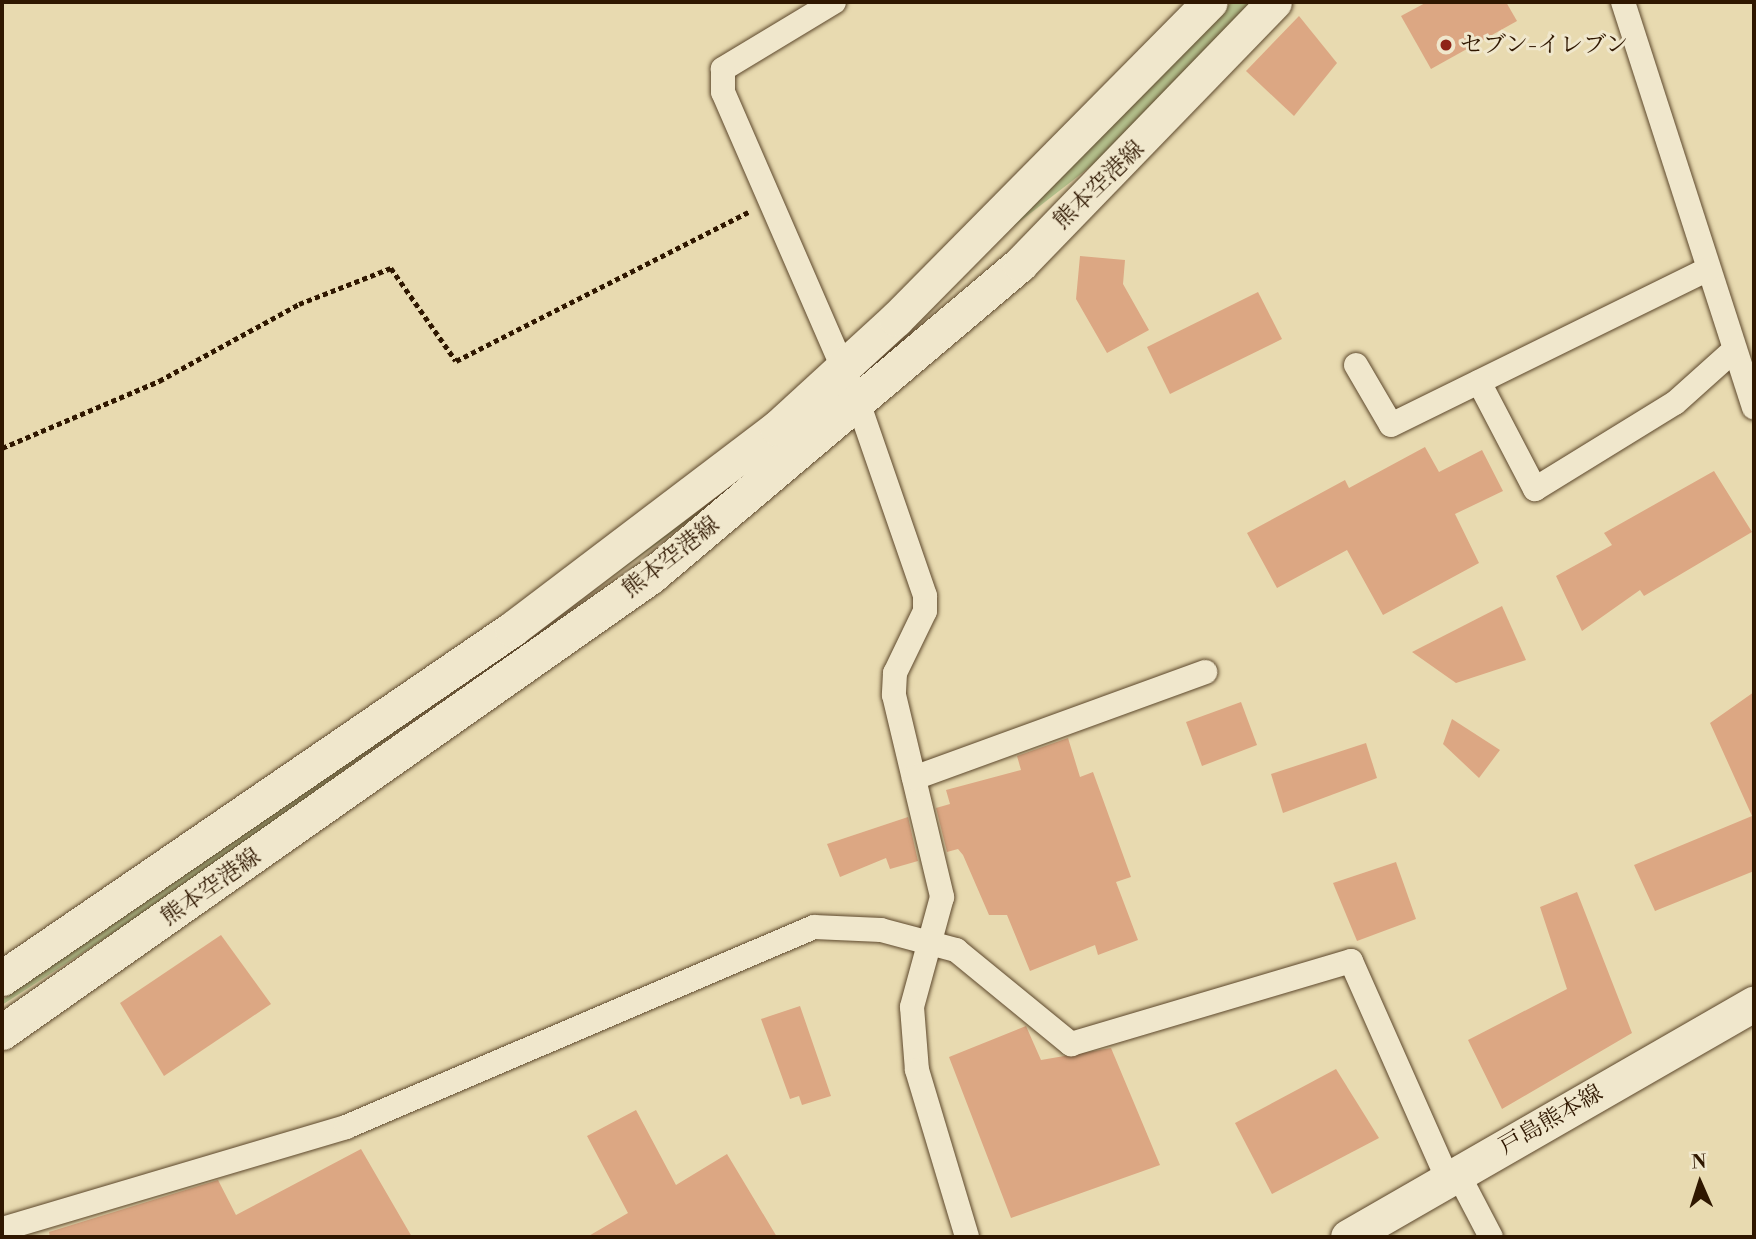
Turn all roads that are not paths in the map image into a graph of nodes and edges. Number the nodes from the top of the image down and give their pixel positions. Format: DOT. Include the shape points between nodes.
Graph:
graph roads {
  1 [pos="834,2"];
  2 [pos="1210,2"];
  3 [pos="1274,2"];
  4 [pos="1623,2"];
  5 [pos="1709,269"];
  6 [pos="1734,350"];
  7 [pos="1356,365"];
  8 [pos="843,368"];
  9 [pos="1479,382"];
  10 [pos="859,405"];
  11 [pos="1754,407"];
  12 [pos="1205,672"];
  13 [pos="914,778"];
  14 [pos="931,942"];
  15 [pos="2,978"];
  16 [pos="1754,1004"];
  17 [pos="2,1032"];
  18 [pos="1453,1177"];
  19 [pos="2,1229"];
  20 [pos="1366,1233"];
  21 [pos="967,1237"];
  22 [pos="1491,1237"];
  1 -- 8 [label="street" via="723,69 723,92 767,202"];
  2 -- 8 [label="main road, 熊本空港線"];
  3 -- 10 [label="main road, 熊本空港線" via="1111,177"];
  4 -- 5 [label="street"];
  5 -- 6 [label="street"];
  5 -- 9 [label="street"];
  6 -- 9 [label="street" via="1675,403 1535,489"];
  6 -- 11 [label="street"];
  7 -- 9 [label="street" via="1391,425"];
  8 -- 10 [label="street"];
  8 -- 15 [label="main road, 熊本空港線" via="667,516 523,621"];
  10 -- 13 [label="street" via="925,596 925,611 895,673"];
  10 -- 17 [label="main road, 熊本空港線" via="651,576"];
  12 -- 13 [label="street"];
  13 -- 14 [label="street" via="942,898"];
  14 -- 18 [label="street" via="956,950 1071,1044 1351,961"];
  14 -- 19 [label="street" via="881,930 814,927 346,1127"];
  14 -- 21 [label="street" via="912,1007 917,1070"];
  16 -- 18 [label="main road, 戸島熊本線"];
  18 -- 20 [label="main road, 戸島熊本線"];
  18 -- 22 [label="street"];
}
